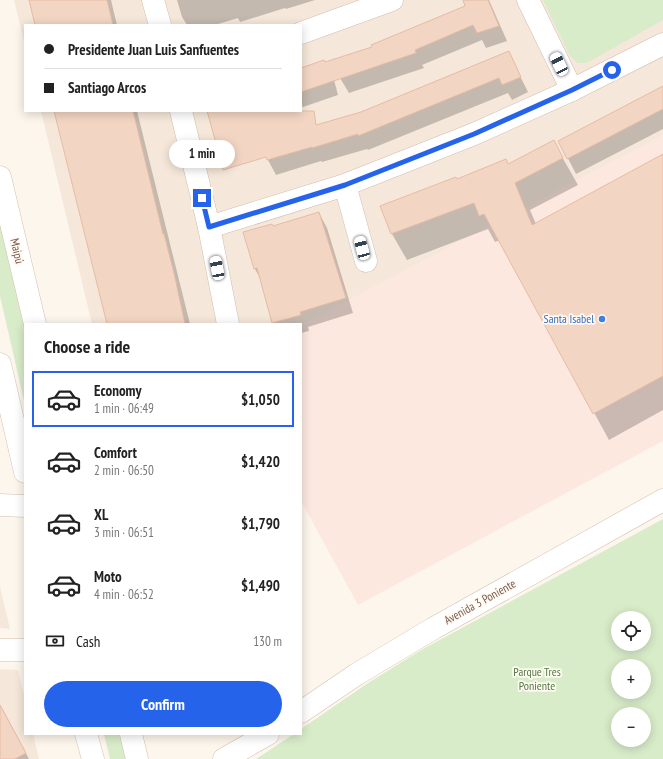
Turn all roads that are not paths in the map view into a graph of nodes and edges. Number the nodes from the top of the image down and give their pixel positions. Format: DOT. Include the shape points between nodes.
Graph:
graph roads {
  1 [pos="153,0"];
  2 [pos="392,0"];
  3 [pos="528,0"];
  4 [pos="160,24"];
  5 [pos="302,33"];
  6 [pos="663,44"];
  7 [pos="572,90"];
  8 [pos="181,112"];
  9 [pos="0,177"];
  10 [pos="345,185"];
  11 [pos="209,227"];
  12 [pos="366,261"];
  13 [pos="34,323"];
  14 [pos="228,323"];
  15 [pos="0,364"];
  16 [pos="24,468"];
  17 [pos="663,500"];
  18 [pos="0,505"];
  19 [pos="24,506"];
  20 [pos="0,650"];
  21 [pos="24,650"];
  22 [pos="302,711"];
  23 [pos="86,735"];
  24 [pos="131,735"];
  25 [pos="266,735"];
  26 [pos="93,759"];
  27 [pos="137,759"];
  28 [pos="224,759"];
  1 -- 4 [label="street"];
  2 -- 5 [label="street"];
  3 -- 7 [label="street"];
  6 -- 7 [label="street"];
  7 -- 10 [label="street" via="474,134"];
  8 -- 11 [label="street"];
  9 -- 13 [label="street, Maipú"];
  10 -- 11 [label="street"];
  10 -- 12 [label="street"];
  11 -- 14 [label="street"];
  15 -- 16 [label="street"];
  17 -- 22 [label="street, Avenida 3 Poniente" via="434,628 357,674"];
  18 -- 19 [label="street"];
  20 -- 21 [label="street"];
  23 -- 26 [label="street"];
  24 -- 27 [label="street"];
  25 -- 28 [label="street"];
}
